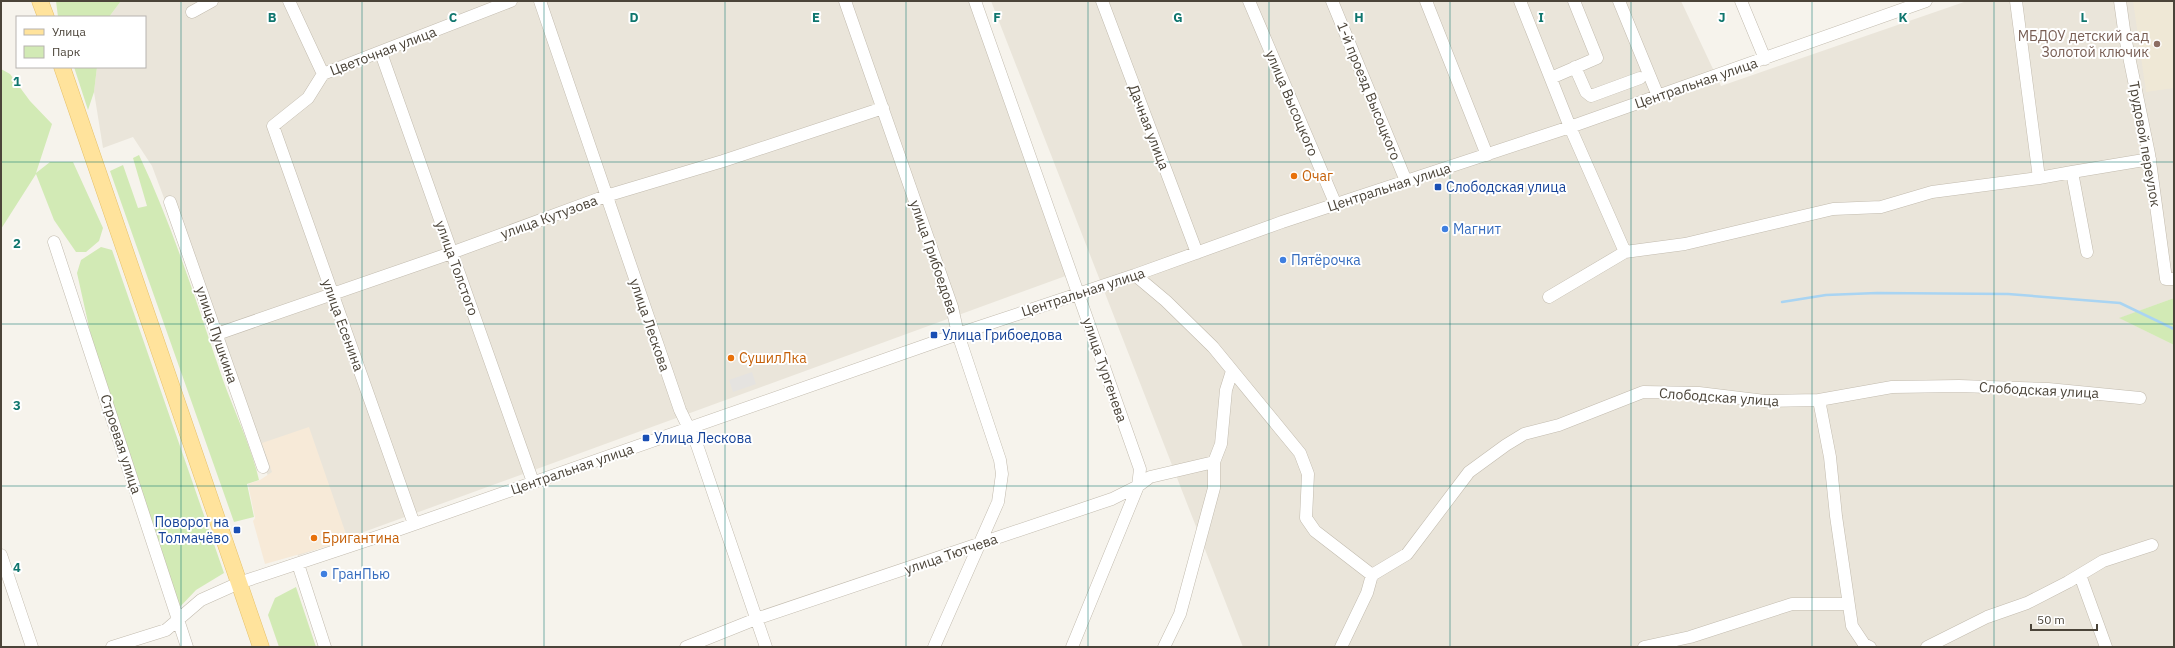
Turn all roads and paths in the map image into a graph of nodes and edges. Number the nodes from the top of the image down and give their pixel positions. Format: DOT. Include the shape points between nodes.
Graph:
graph roads {
  1 [pos="40,1"];
  2 [pos="212,1"];
  3 [pos="289,1"];
  4 [pos="511,1"];
  5 [pos="540,1"];
  6 [pos="845,1"];
  7 [pos="975,1"];
  8 [pos="1102,1"];
  9 [pos="1249,1"];
  10 [pos="1332,1"];
  11 [pos="1426,1"];
  12 [pos="1520,1"];
  13 [pos="1574,1"];
  14 [pos="1619,1"];
  15 [pos="1741,1"];
  16 [pos="1926,1"];
  17 [pos="2016,1"];
  18 [pos="2120,1"];
  19 [pos="192,12"];
  20 [pos="46,16"];
  21 [pos="381,53"];
  22 [pos="1765,59"];
  23 [pos="1575,67"];
  24 [pos="62,68"];
  25 [pos="322,74"];
  26 [pos="1551,78"];
  27 [pos="1640,78"];
  28 [pos="1658,96"];
  29 [pos="883,108"];
  30 [pos="273,126"];
  31 [pos="1570,127"];
  32 [pos="1487,155"];
  33 [pos="2150,160"];
  34 [pos="2072,172"];
  35 [pos="2039,178"];
  36 [pos="1406,182"];
  37 [pos="606,196"];
  38 [pos="170,202"];
  39 [pos="1336,205"];
  40 [pos="54,242"];
  41 [pos="451,252"];
  42 [pos="1625,252"];
  43 [pos="2087,252"];
  44 [pos="1197,253"];
  45 [pos="1135,275"];
  46 [pos="2174,279"];
  47 [pos="1078,293"];
  48 [pos="332,294"];
  49 [pos="1548,297"];
  50 [pos="217,334"];
  51 [pos="958,334"];
  52 [pos="1232,371"];
  53 [pos="2140,398"];
  54 [pos="1819,400"];
  55 [pos="690,428"];
  56 [pos="1214,462"];
  57 [pos="263,467"];
  58 [pos="533,482"];
  59 [pos="1138,486"];
  60 [pos="414,524"];
  61 [pos="978,545"];
  62 [pos="2152,545"];
  63 [pos="1,555"];
  64 [pos="298,564"];
  65 [pos="1372,575"];
  66 [pos="2080,575"];
  67 [pos="239,583"];
  68 [pos="1848,604"];
  69 [pos="756,619"];
  70 [pos="178,620"];
  71 [pos="32,647"];
  72 [pos="112,647"];
  73 [pos="187,647"];
  74 [pos="261,647"];
  75 [pos="325,647"];
  76 [pos="686,647"];
  77 [pos="766,647"];
  78 [pos="934,647"];
  79 [pos="1072,647"];
  80 [pos="1164,647"];
  81 [pos="1341,647"];
  82 [pos="1644,647"];
  83 [pos="1870,647"];
  84 [pos="1927,647"];
  85 [pos="2106,647"];
  1 -- 20 [label="main road"];
  2 -- 19 [label="street"];
  3 -- 25 [label="street"];
  4 -- 21 [label="street, Цветочная улица"];
  5 -- 37 [label="street, улица Лескова"];
  6 -- 29 [label="street, улица Грибоедова"];
  7 -- 47 [label="street, улица Тургенева"];
  8 -- 44 [label="street, Дачная улица"];
  9 -- 39 [label="street, улица Высоцкого"];
  10 -- 36 [label="street, 1-й проезд Высоцкого"];
  11 -- 32 [label="street"];
  12 -- 26 [label="street"];
  13 -- 23 [label="street" via="1597,58"];
  14 -- 28 [label="street"];
  15 -- 22 [label="street"];
  16 -- 22 [label="street, Центральная улица"];
  17 -- 35 [label="street"];
  18 -- 33 [label="street, Трудовой переулок"];
  21 -- 25 [label="street, Цветочная улица"];
  21 -- 41 [label="street, улица Толстого"];
  22 -- 28 [label="street, Центральная улица"];
  23 -- 26 [label="street"];
  23 -- 27 [label="street" via="1586,92 1591,96"];
  24 -- 67 [label="main road"];
  25 -- 30 [label="street, Цветочная улица" via="308,98"];
  26 -- 31 [label="street"];
  28 -- 31 [label="street, Центральная улица"];
  29 -- 37 [label="street, улица Кутузова" via="723,161"];
  29 -- 51 [label="street, улица Грибоедова" via="952,307"];
  30 -- 48 [label="street, улица Есенина"];
  31 -- 32 [label="street, Центральная улица"];
  31 -- 42 [label="street"];
  32 -- 36 [label="street, Центральная улица"];
  33 -- 34 [label="street"];
  33 -- 46 [label="street, Трудовой переулок" via="2166,279"];
  34 -- 35 [label="street"];
  34 -- 43 [label="street"];
  35 -- 42 [label="street" via="1932,192 1881,207 1833,209 1686,244"];
  36 -- 39 [label="street, Центральная улица"];
  37 -- 41 [label="street, улица Кутузова"];
  37 -- 55 [label="street, улица Лескова" via="680,410"];
  38 -- 50 [label="street, улица Пушкина"];
  39 -- 44 [label="street, Центральная улица"];
  40 -- 70 [label="street, Строевая улица"];
  41 -- 48 [label="street, улица Кутузова"];
  41 -- 58 [label="street, улица Толстого"];
  42 -- 49 [label="street"];
  44 -- 45 [label="street, Центральная улица"];
  45 -- 47 [label="street, Центральная улица"];
  45 -- 52 [label="street" via="1213,347"];
  47 -- 51 [label="street, Центральная улица"];
  47 -- 59 [label="street, улица Тургенева" via="1140,469"];
  48 -- 50 [label="street, улица Кутузова"];
  48 -- 60 [label="street, улица Есенина"];
  50 -- 57 [label="street, улица Пушкина"];
  51 -- 55 [label="street, Центральная улица"];
  51 -- 61 [label="street, улица Грибоедова" via="1000,460 1002,474 998,502"];
  52 -- 56 [label="street" via="1226,390 1221,444"];
  52 -- 65 [label="street" via="1300,453 1308,474 1306,518 1316,531"];
  53 -- 54 [label="street, Слободская улица" via="2048,389 1959,386 1892,387"];
  54 -- 65 [label="street, Слободская улица" via="1766,401 1699,393 1643,392 1559,425 1524,434 1470,472 1407,554"];
  54 -- 68 [label="street" via="1830,457"];
  55 -- 58 [label="street, Центральная улица"];
  55 -- 69 [label="street, улица Лескова"];
  56 -- 59 [label="street, улица Тютчева" via="1150,477"];
  56 -- 80 [label="street" via="1214,488 1180,614"];
  58 -- 60 [label="street, Центральная улица"];
  59 -- 61 [label="street, улица Тютчева" via="1112,499"];
  59 -- 79 [label="street, улица Тургенева"];
  60 -- 64 [label="street, Центральная улица"];
  61 -- 69 [label="street, улица Тютчева"];
  61 -- 78 [label="street, улица Грибоедова"];
  62 -- 66 [label="street" via="2103,562"];
  63 -- 71 [label="street"];
  64 -- 67 [label="street, Центральная улица"];
  64 -- 75 [label="street"];
  65 -- 81 [label="street" via="1367,593"];
  66 -- 84 [label="street" via="2027,603 1987,617"];
  66 -- 85 [label="street"];
  67 -- 70 [label="street, Центральная улица" via="201,600"];
  67 -- 74 [label="main road"];
  68 -- 82 [label="street" via="1792,604 1690,637"];
  68 -- 83 [label="street" via="1852,626 1864,644"];
  69 -- 76 [label="street, улица Тютчева"];
  69 -- 77 [label="street, улица Лескова"];
  70 -- 72 [label="street, Центральная улица" via="166,630"];
  70 -- 73 [label="street, Строевая улица"];
}
